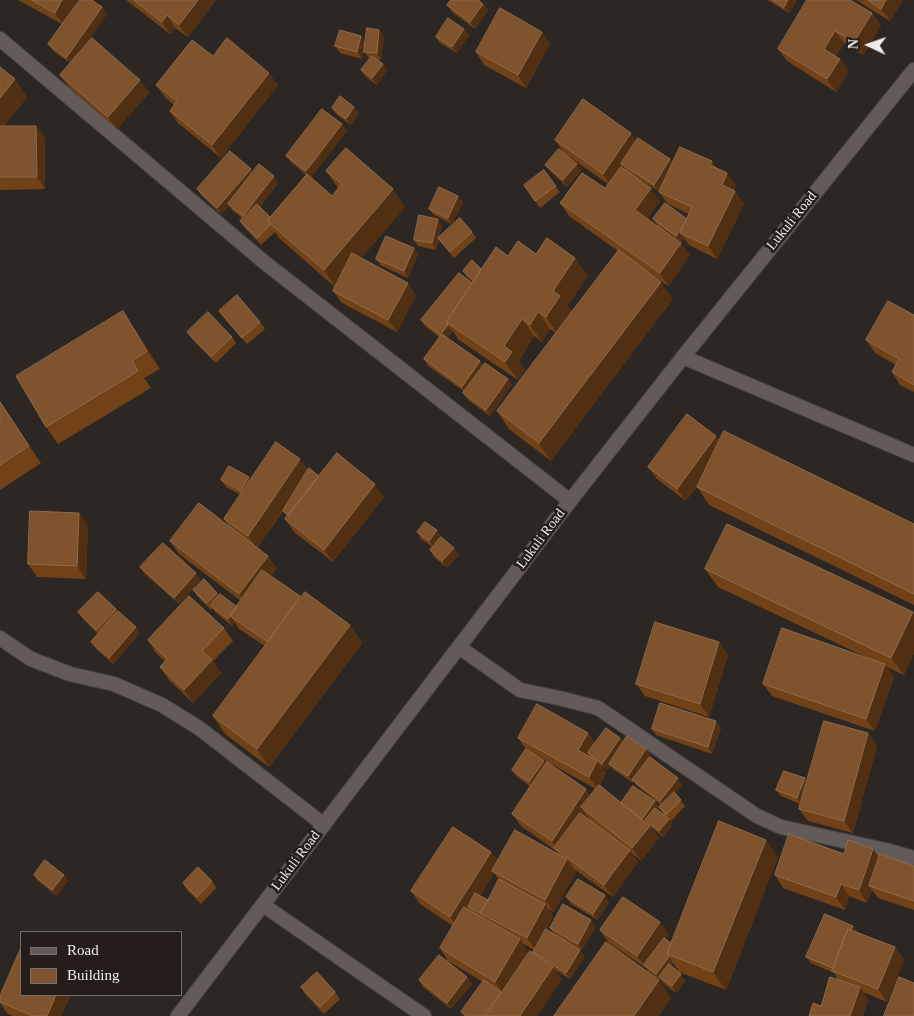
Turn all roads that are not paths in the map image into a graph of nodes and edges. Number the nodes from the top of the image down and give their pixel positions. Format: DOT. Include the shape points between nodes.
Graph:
graph roads {
  1 [pos="0,39"];
  2 [pos="914,70"];
  3 [pos="683,357"];
  4 [pos="914,455"];
  5 [pos="570,501"];
  6 [pos="0,638"];
  7 [pos="459,647"];
  8 [pos="324,825"];
  9 [pos="914,858"];
  10 [pos="263,905"];
  11 [pos="178,1016"];
  12 [pos="424,1016"];
  1 -- 5 [label="street" via="264,262"];
  2 -- 3 [label="street, Lukuli Road"];
  3 -- 4 [label="street"];
  3 -- 5 [label="street, Lukuli Road"];
  5 -- 7 [label="street, Lukuli Road"];
  6 -- 8 [label="street" via="31,659 70,674 114,684 162,704"];
  7 -- 8 [label="street, Lukuli Road"];
  7 -- 9 [label="street" via="520,690 598,708 757,816 781,827"];
  8 -- 10 [label="street, Lukuli Road"];
  10 -- 11 [label="street, Lukuli Road"];
  10 -- 12 [label="street"];
}
